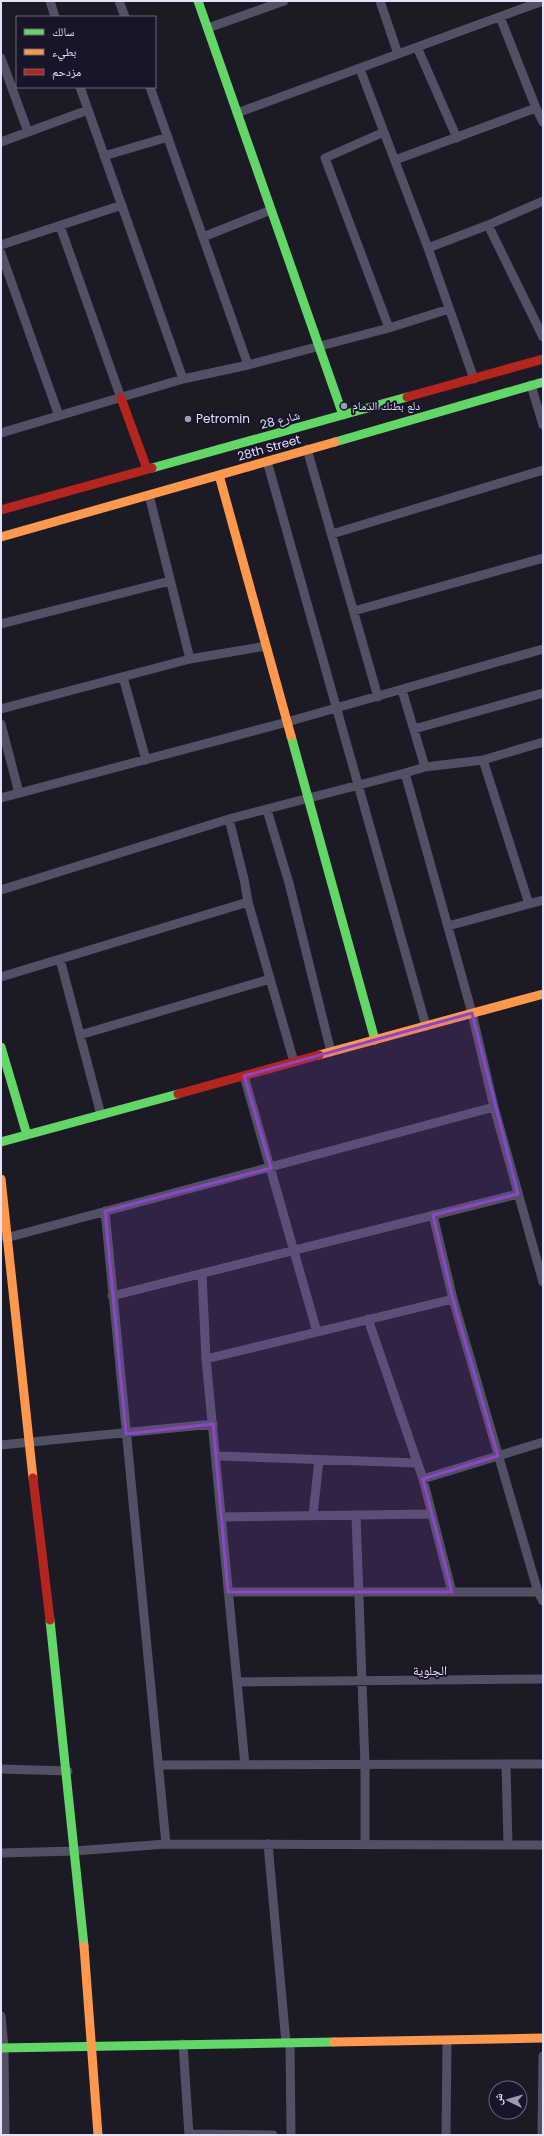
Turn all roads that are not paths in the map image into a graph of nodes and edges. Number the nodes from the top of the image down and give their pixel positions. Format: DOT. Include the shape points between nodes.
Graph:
graph roads {
  1 [pos="50,1"];
  2 [pos="121,1"];
  3 [pos="198,1"];
  4 [pos="284,1"];
  5 [pos="380,1"];
  6 [pos="543,1"];
  7 [pos="274,3"];
  8 [pos="55,16"];
  9 [pos="125,16"];
  10 [pos="500,17"];
  11 [pos="208,28"];
  12 [pos="417,47"];
  13 [pos="398,54"];
  14 [pos="1,58"];
  15 [pos="360,69"];
  16 [pos="80,88"];
  17 [pos="150,88"];
  18 [pos="536,108"];
  19 [pos="88,110"];
  20 [pos="237,114"];
  21 [pos="543,123"];
  22 [pos="28,132"];
  23 [pos="384,132"];
  24 [pos="168,137"];
  25 [pos="456,138"];
  26 [pos="1,142"];
  27 [pos="104,156"];
  28 [pos="395,160"];
  29 [pos="543,201"];
  30 [pos="122,205"];
  31 [pos="271,210"];
  32 [pos="488,225"];
  33 [pos="60,226"];
  34 [pos="203,237"];
  35 [pos="1,245"];
  36 [pos="428,248"];
  37 [pos="1,253"];
  38 [pos="449,309"];
  39 [pos="389,328"];
  40 [pos="543,337"];
  41 [pos="319,346"];
  42 [pos="543,359"];
  43 [pos="248,365"];
  44 [pos="183,379"];
  45 [pos="474,379"];
  46 [pos="543,382"];
  47 [pos="531,385"];
  48 [pos="121,398"];
  49 [pos="343,415"];
  50 [pos="59,416"];
  51 [pos="543,425"];
  52 [pos="1,433"];
  53 [pos="308,450"];
  54 [pos="267,461"];
  55 [pos="147,469"];
  56 [pos="543,470"];
  57 [pos="219,475"];
  58 [pos="148,495"];
  59 [pos="1,510"];
  60 [pos="332,534"];
  61 [pos="1,537"];
  62 [pos="543,558"];
  63 [pos="170,581"];
  64 [pos="354,612"];
  65 [pos="1,624"];
  66 [pos="266,646"];
  67 [pos="543,650"];
  68 [pos="190,659"];
  69 [pos="123,677"];
  70 [pos="402,690"];
  71 [pos="543,693"];
  72 [pos="378,697"];
  73 [pos="337,708"];
  74 [pos="1,710"];
  75 [pos="288,722"];
  76 [pos="1,726"];
  77 [pos="414,729"];
  78 [pos="543,742"];
  79 [pos="146,760"];
  80 [pos="483,760"];
  81 [pos="425,767"];
  82 [pos="405,773"];
  83 [pos="357,785"];
  84 [pos="19,793"];
  85 [pos="308,797"];
  86 [pos="1,798"];
  87 [pos="268,810"];
  88 [pos="229,820"];
  89 [pos="1,890"];
  90 [pos="543,900"];
  91 [pos="248,902"];
  92 [pos="529,904"];
  93 [pos="448,926"];
  94 [pos="60,959"];
  95 [pos="1,977"];
  96 [pos="270,978"];
  97 [pos="543,994"];
  98 [pos="472,1013"];
  99 [pos="426,1026"];
  100 [pos="80,1035"];
  101 [pos="376,1040"];
  102 [pos="1,1047"];
  103 [pos="331,1052"];
  104 [pos="294,1062"];
  105 [pos="244,1076"];
  106 [pos="494,1107"];
  107 [pos="100,1115"];
  108 [pos="27,1135"];
  109 [pos="1,1142"];
  110 [pos="271,1168"];
  111 [pos="1,1179"];
  112 [pos="518,1194"];
  113 [pos="105,1211"];
  114 [pos="433,1215"];
  115 [pos="6,1238"];
  116 [pos="294,1250"];
  117 [pos="202,1274"];
  118 [pos="543,1282"];
  119 [pos="112,1296"];
  120 [pos="453,1299"];
  121 [pos="368,1319"];
  122 [pos="317,1332"];
  123 [pos="206,1358"];
  124 [pos="213,1424"];
  125 [pos="126,1434"];
  126 [pos="30,1441"];
  127 [pos="543,1442"];
  128 [pos="1,1445"];
  129 [pos="217,1456"];
  130 [pos="498,1456"];
  131 [pos="319,1460"];
  132 [pos="417,1463"];
  133 [pos="422,1479"];
  134 [pos="431,1514"];
  135 [pos="313,1515"];
  136 [pos="356,1515"];
  137 [pos="221,1517"];
  138 [pos="228,1592"];
  139 [pos="358,1592"];
  140 [pos="452,1592"];
  141 [pos="538,1592"];
  142 [pos="543,1601"];
  143 [pos="543,1679"];
  144 [pos="361,1681"];
  145 [pos="237,1682"];
  146 [pos="506,1764"];
  147 [pos="543,1764"];
  148 [pos="158,1765"];
  149 [pos="245,1765"];
  150 [pos="365,1765"];
  151 [pos="1,1769"];
  152 [pos="68,1771"];
  153 [pos="166,1844"];
  154 [pos="268,1844"];
  155 [pos="365,1844"];
  156 [pos="508,1844"];
  157 [pos="543,1844"];
  158 [pos="75,1851"];
  159 [pos="1,1853"];
  160 [pos="1,2016"];
  161 [pos="543,2038"];
  162 [pos="447,2041"];
  163 [pos="288,2043"];
  164 [pos="182,2044"];
  165 [pos="93,2045"];
  166 [pos="3,2048"];
  167 [pos="543,2056"];
  168 [pos="542,2132"];
  169 [pos="189,2134"];
  170 [pos="5,2135"];
  171 [pos="98,2135"];
  172 [pos="273,2135"];
  173 [pos="291,2135"];
  174 [pos="446,2135"];
  1 -- 8 [label="street"];
  2 -- 9 [label="street"];
  3 -- 11 [label="street"];
  4 -- 7 [label="street"];
  5 -- 13 [label="street"];
  6 -- 10 [label="street"];
  7 -- 11 [label="street"];
  10 -- 12 [label="street"];
  10 -- 18 [label="street"];
  11 -- 20 [label="street"];
  12 -- 13 [label="street"];
  12 -- 25 [label="street"];
  13 -- 15 [label="street"];
  14 -- 22 [label="street"];
  15 -- 20 [label="street"];
  15 -- 23 [label="street"];
  16 -- 19 [label="street"];
  17 -- 24 [label="street"];
  18 -- 21 [label="street"];
  18 -- 25 [label="street"];
  19 -- 22 [label="street"];
  19 -- 27 [label="street"];
  20 -- 31 [label="street"];
  22 -- 26 [label="street"];
  23 -- 28 [label="street"];
  23 -- 39 [label="street" via="325,158"];
  24 -- 27 [label="street"];
  24 -- 34 [label="street"];
  25 -- 28 [label="street"];
  27 -- 30 [label="street"];
  28 -- 36 [label="street"];
  29 -- 32 [label="street"];
  30 -- 33 [label="street"];
  30 -- 44 [label="street"];
  31 -- 34 [label="street"];
  31 -- 41 [label="street"];
  32 -- 36 [label="street"];
  32 -- 40 [label="street"];
  33 -- 35 [label="street"];
  33 -- 48 [label="street"];
  34 -- 43 [label="street"];
  36 -- 38 [label="street"];
  37 -- 50 [label="street"];
  38 -- 39 [label="street"];
  38 -- 45 [label="street"];
  39 -- 41 [label="street"];
  41 -- 43 [label="street"];
  41 -- 49 [label="street"];
  42 -- 45 [label="street, شارع 28"];
  43 -- 44 [label="street"];
  44 -- 48 [label="street"];
  45 -- 49 [label="street, شارع 28"];
  46 -- 47 [label="street, 28th Street"];
  47 -- 51 [label="street"];
  47 -- 53 [label="street, 28th Street"];
  48 -- 50 [label="street"];
  48 -- 55 [label="street"];
  49 -- 55 [label="street, شارع 28"];
  50 -- 52 [label="street"];
  53 -- 54 [label="street, 28th Street"];
  53 -- 60 [label="street"];
  54 -- 57 [label="street, 28th Street"];
  54 -- 73 [label="street"];
  55 -- 59 [label="street, شارع 28"];
  56 -- 60 [label="street"];
  57 -- 58 [label="street, 28th Street"];
  57 -- 66 [label="street"];
  58 -- 61 [label="street, 28th Street"];
  58 -- 63 [label="street"];
  60 -- 64 [label="street"];
  62 -- 64 [label="street"];
  63 -- 65 [label="street"];
  63 -- 68 [label="street"];
  64 -- 72 [label="street"];
  66 -- 68 [label="street"];
  66 -- 75 [label="street"];
  67 -- 70 [label="street"];
  68 -- 69 [label="street"];
  69 -- 74 [label="street"];
  69 -- 79 [label="street"];
  70 -- 72 [label="street"];
  70 -- 77 [label="street"];
  71 -- 77 [label="street"];
  72 -- 73 [label="street"];
  73 -- 75 [label="street"];
  73 -- 83 [label="street"];
  75 -- 79 [label="street"];
  75 -- 85 [label="street"];
  76 -- 84 [label="street"];
  77 -- 81 [label="street"];
  78 -- 80 [label="street"];
  79 -- 84 [label="street"];
  80 -- 81 [label="street"];
  80 -- 92 [label="street"];
  81 -- 82 [label="street"];
  82 -- 83 [label="street"];
  82 -- 93 [label="street"];
  83 -- 85 [label="street"];
  83 -- 99 [label="street"];
  84 -- 86 [label="street"];
  85 -- 87 [label="street"];
  85 -- 101 [label="street"];
  87 -- 88 [label="street"];
  87 -- 103 [label="street"];
  88 -- 89 [label="street"];
  88 -- 91 [label="street"];
  90 -- 92 [label="street"];
  91 -- 94 [label="street"];
  91 -- 96 [label="street"];
  92 -- 93 [label="street"];
  93 -- 98 [label="street"];
  94 -- 95 [label="street"];
  94 -- 100 [label="street"];
  96 -- 100 [label="street"];
  96 -- 104 [label="street"];
  97 -- 98 [label="street"];
  98 -- 99 [label="street"];
  98 -- 106 [label="street"];
  99 -- 101 [label="street"];
  100 -- 107 [label="street"];
  101 -- 103 [label="street"];
  102 -- 108 [label="street"];
  103 -- 104 [label="street"];
  104 -- 105 [label="street"];
  105 -- 107 [label="street"];
  105 -- 110 [label="street"];
  106 -- 110 [label="street"];
  106 -- 112 [label="street"];
  107 -- 108 [label="street"];
  108 -- 109 [label="street"];
  110 -- 113 [label="street"];
  110 -- 116 [label="street"];
  111 -- 115 [label="street"];
  112 -- 114 [label="street"];
  112 -- 118 [label="street"];
  113 -- 115 [label="street"];
  113 -- 119 [label="street"];
  114 -- 116 [label="street"];
  114 -- 120 [label="street"];
  115 -- 126 [label="street"];
  116 -- 117 [label="street"];
  116 -- 122 [label="street"];
  117 -- 119 [label="street"];
  117 -- 123 [label="street"];
  119 -- 125 [label="street"];
  120 -- 121 [label="street"];
  120 -- 130 [label="street"];
  121 -- 122 [label="street"];
  121 -- 132 [label="street"];
  122 -- 123 [label="street"];
  123 -- 124 [label="street"];
  124 -- 125 [label="street"];
  124 -- 129 [label="street"];
  125 -- 126 [label="street"];
  125 -- 148 [label="street"];
  126 -- 128 [label="street"];
  126 -- 152 [label="street"];
  127 -- 130 [label="street"];
  129 -- 131 [label="street"];
  129 -- 137 [label="street"];
  130 -- 133 [label="street"];
  130 -- 141 [label="street"];
  131 -- 132 [label="street"];
  131 -- 135 [label="street"];
  132 -- 133 [label="street"];
  133 -- 134 [label="street"];
  134 -- 136 [label="street"];
  134 -- 140 [label="street"];
  135 -- 136 [label="street"];
  135 -- 137 [label="street"];
  136 -- 139 [label="street"];
  137 -- 138 [label="street"];
  138 -- 139 [label="street"];
  138 -- 145 [label="street"];
  139 -- 140 [label="street"];
  139 -- 144 [label="street"];
  140 -- 141 [label="street"];
  141 -- 142 [label="street"];
  143 -- 144 [label="street"];
  144 -- 145 [label="street"];
  144 -- 150 [label="street"];
  145 -- 149 [label="street"];
  146 -- 147 [label="street"];
  146 -- 150 [label="street"];
  146 -- 156 [label="street"];
  148 -- 149 [label="street"];
  148 -- 153 [label="street"];
  149 -- 150 [label="street"];
  150 -- 155 [label="street"];
  151 -- 152 [label="street"];
  152 -- 158 [label="street"];
  153 -- 154 [label="street"];
  153 -- 158 [label="street"];
  154 -- 155 [label="street"];
  154 -- 163 [label="street"];
  155 -- 156 [label="street"];
  156 -- 157 [label="street"];
  158 -- 159 [label="street"];
  158 -- 165 [label="street"];
  160 -- 166 [label="street"];
  161 -- 162 [label="street"];
  162 -- 163 [label="street"];
  162 -- 174 [label="street"];
  163 -- 164 [label="street"];
  163 -- 173 [label="street"];
  164 -- 165 [label="street"];
  164 -- 169 [label="street"];
  165 -- 166 [label="street"];
  165 -- 171 [label="street"];
  166 -- 170 [label="street"];
  167 -- 168 [label="street"];
  169 -- 172 [label="street"];
}
